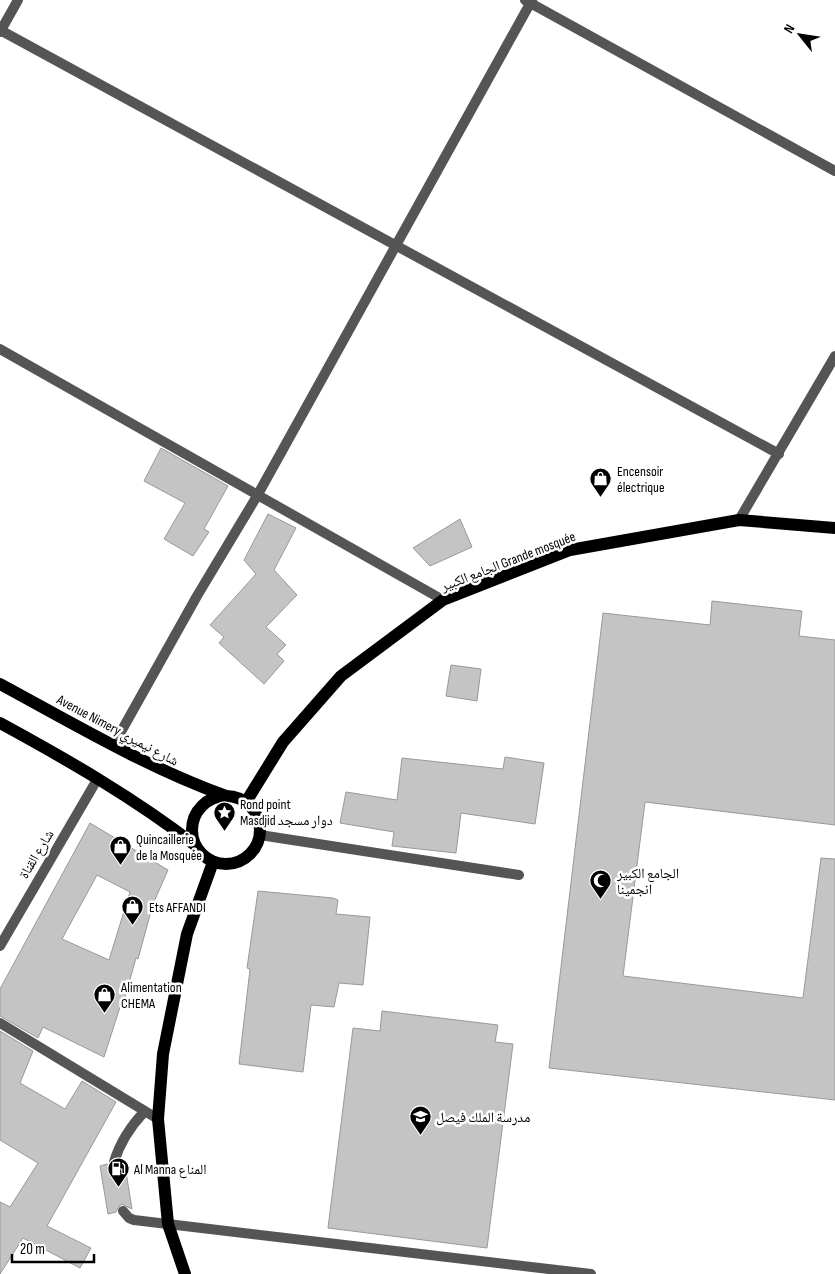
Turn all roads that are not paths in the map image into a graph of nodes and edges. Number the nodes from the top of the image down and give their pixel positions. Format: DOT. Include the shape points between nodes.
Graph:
graph roads {
  1 [pos="18,0"];
  2 [pos="529,1"];
  3 [pos="0,31"];
  4 [pos="835,171"];
  5 [pos="396,244"];
  6 [pos="0,349"];
  7 [pos="835,356"];
  8 [pos="779,454"];
  9 [pos="257,496"];
  10 [pos="739,520"];
  11 [pos="835,528"];
  12 [pos="443,600"];
  13 [pos="0,684"];
  14 [pos="0,723"];
  15 [pos="113,746"];
  16 [pos="98,778"];
  17 [pos="226,796"];
  18 [pos="246,802"];
  19 [pos="260,835"];
  20 [pos="195,845"];
  21 [pos="212,862"];
  22 [pos="520,876"];
  23 [pos="0,946"];
  24 [pos="0,1023"];
  25 [pos="144,1112"];
  26 [pos="158,1120"];
  27 [pos="114,1162"];
  28 [pos="123,1211"];
  29 [pos="168,1224"];
  30 [pos="185,1274"];
  31 [pos="591,1274"];
  1 -- 3 [label="street"];
  2 -- 4 [label="street"];
  2 -- 5 [label="street"];
  3 -- 5 [label="street"];
  5 -- 8 [label="street"];
  5 -- 9 [label="street"];
  6 -- 9 [label="street"];
  7 -- 8 [label="street"];
  8 -- 10 [label="street"];
  9 -- 12 [label="street"];
  9 -- 15 [label="street"];
  10 -- 11 [label="main road, الجامع الكبير Grande mosquée"];
  10 -- 12 [label="main road, الجامع الكبير Grande mosquée" via="570,550"];
  12 -- 18 [label="main road, الجامع الكبير Grande mosquée" via="341,676 283,742"];
  13 -- 15 [label="main road, Avenue Nimery شارع نيميري"];
  14 -- 16 [label="main road"];
  15 -- 17 [label="main road, Avenue Nimery شارع نيميري" via="183,781"];
  16 -- 20 [label="main road" via="152,812"];
  16 -- 23 [label="street, شارع القناة"];
  17 -- 18 [label="main road"];
  17 -- 20 [label="main road" via="204,803 197,812 192,834"];
  18 -- 19 [label="main road" via="260,822"];
  19 -- 21 [label="main road" via="252,852 237,863"];
  19 -- 22 [label="street"];
  20 -- 21 [label="main road"];
  21 -- 26 [label="main road" via="187,934 163,1054"];
  24 -- 25 [label="street"];
  25 -- 26 [label="street"];
  25 -- 27 [label="street" via="122,1139"];
  26 -- 29 [label="main road"];
  28 -- 29 [label="street" via="134,1220"];
  29 -- 30 [label="main road"];
  29 -- 31 [label="street"];
}
